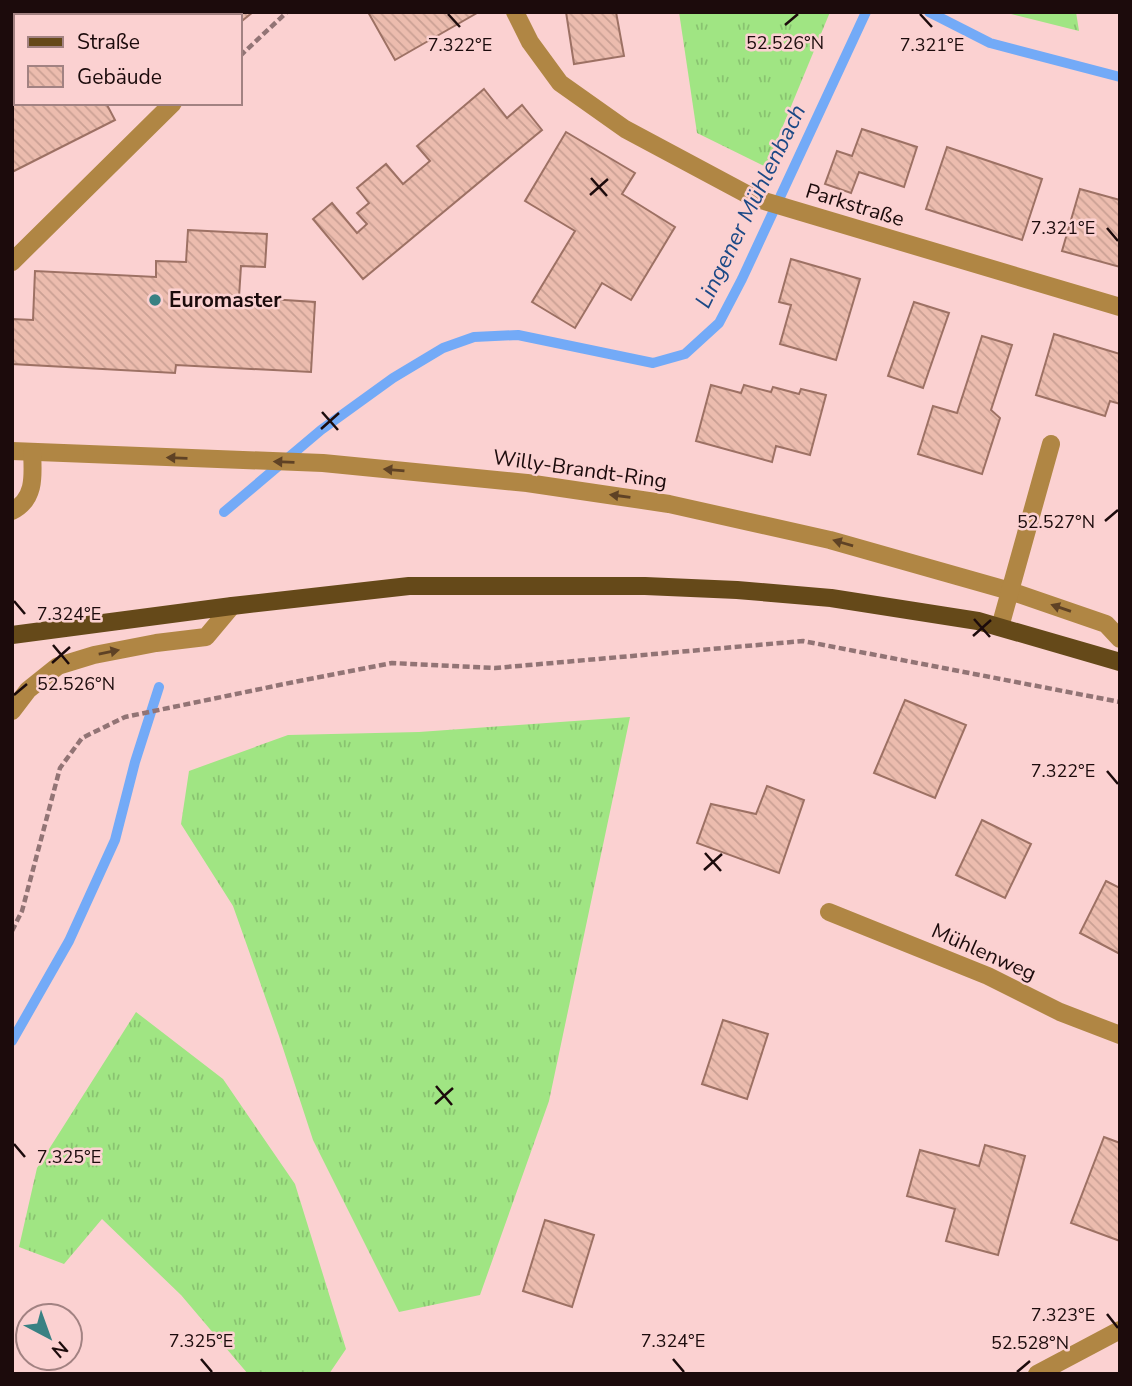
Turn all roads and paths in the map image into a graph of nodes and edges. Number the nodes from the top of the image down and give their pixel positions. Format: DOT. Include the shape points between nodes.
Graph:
graph roads {
  1 [pos="287,12"];
  2 [pos="515,12"];
  3 [pos="242,54"];
  4 [pos="171,105"];
  5 [pos="12,262"];
  6 [pos="1120,307"];
  7 [pos="1051,444"];
  8 [pos="12,451"];
  9 [pos="32,452"];
  10 [pos="12,511"];
  11 [pos="1010,591"];
  12 [pos="232,606"];
  13 [pos="1000,627"];
  14 [pos="12,635"];
  15 [pos="1120,639"];
  16 [pos="1120,662"];
  17 [pos="1120,702"];
  18 [pos="12,711"];
  19 [pos="829,912"];
  20 [pos="12,931"];
  21 [pos="1120,1035"];
  22 [pos="1120,1330"];
  23 [pos="1037,1374"];
  1 -- 3 [label="path"];
  2 -- 6 [label="street, Parkstraße" via="530,42 561,83 625,129 754,198"];
  4 -- 5 [label="street"];
  7 -- 11 [label="street"];
  8 -- 9 [label="street, Willy-Brandt-Ring"];
  9 -- 10 [label="street" via="33,484 21,506"];
  11 -- 9 [label="street, Willy-Brandt-Ring, one-way" via="830,540 669,504 527,483 323,463"];
  11 -- 13 [label="street"];
  15 -- 11 [label="street, Willy-Brandt-Ring, one-way" via="1106,624"];
  12 -- 13 [label="main road" via="409,586 645,586 831,598"];
  12 -- 14 [label="main road"];
  18 -- 12 [label="street, one-way" via="28,690 58,666 144,645 206,637"];
  13 -- 16 [label="main road"];
  17 -- 20 [label="path" via="803,640 495,668 392,663 177,706 125,717 82,738 60,768 22,911"];
  19 -- 21 [label="street, Mühlenweg"];
  22 -- 23 [label="street"];
}
